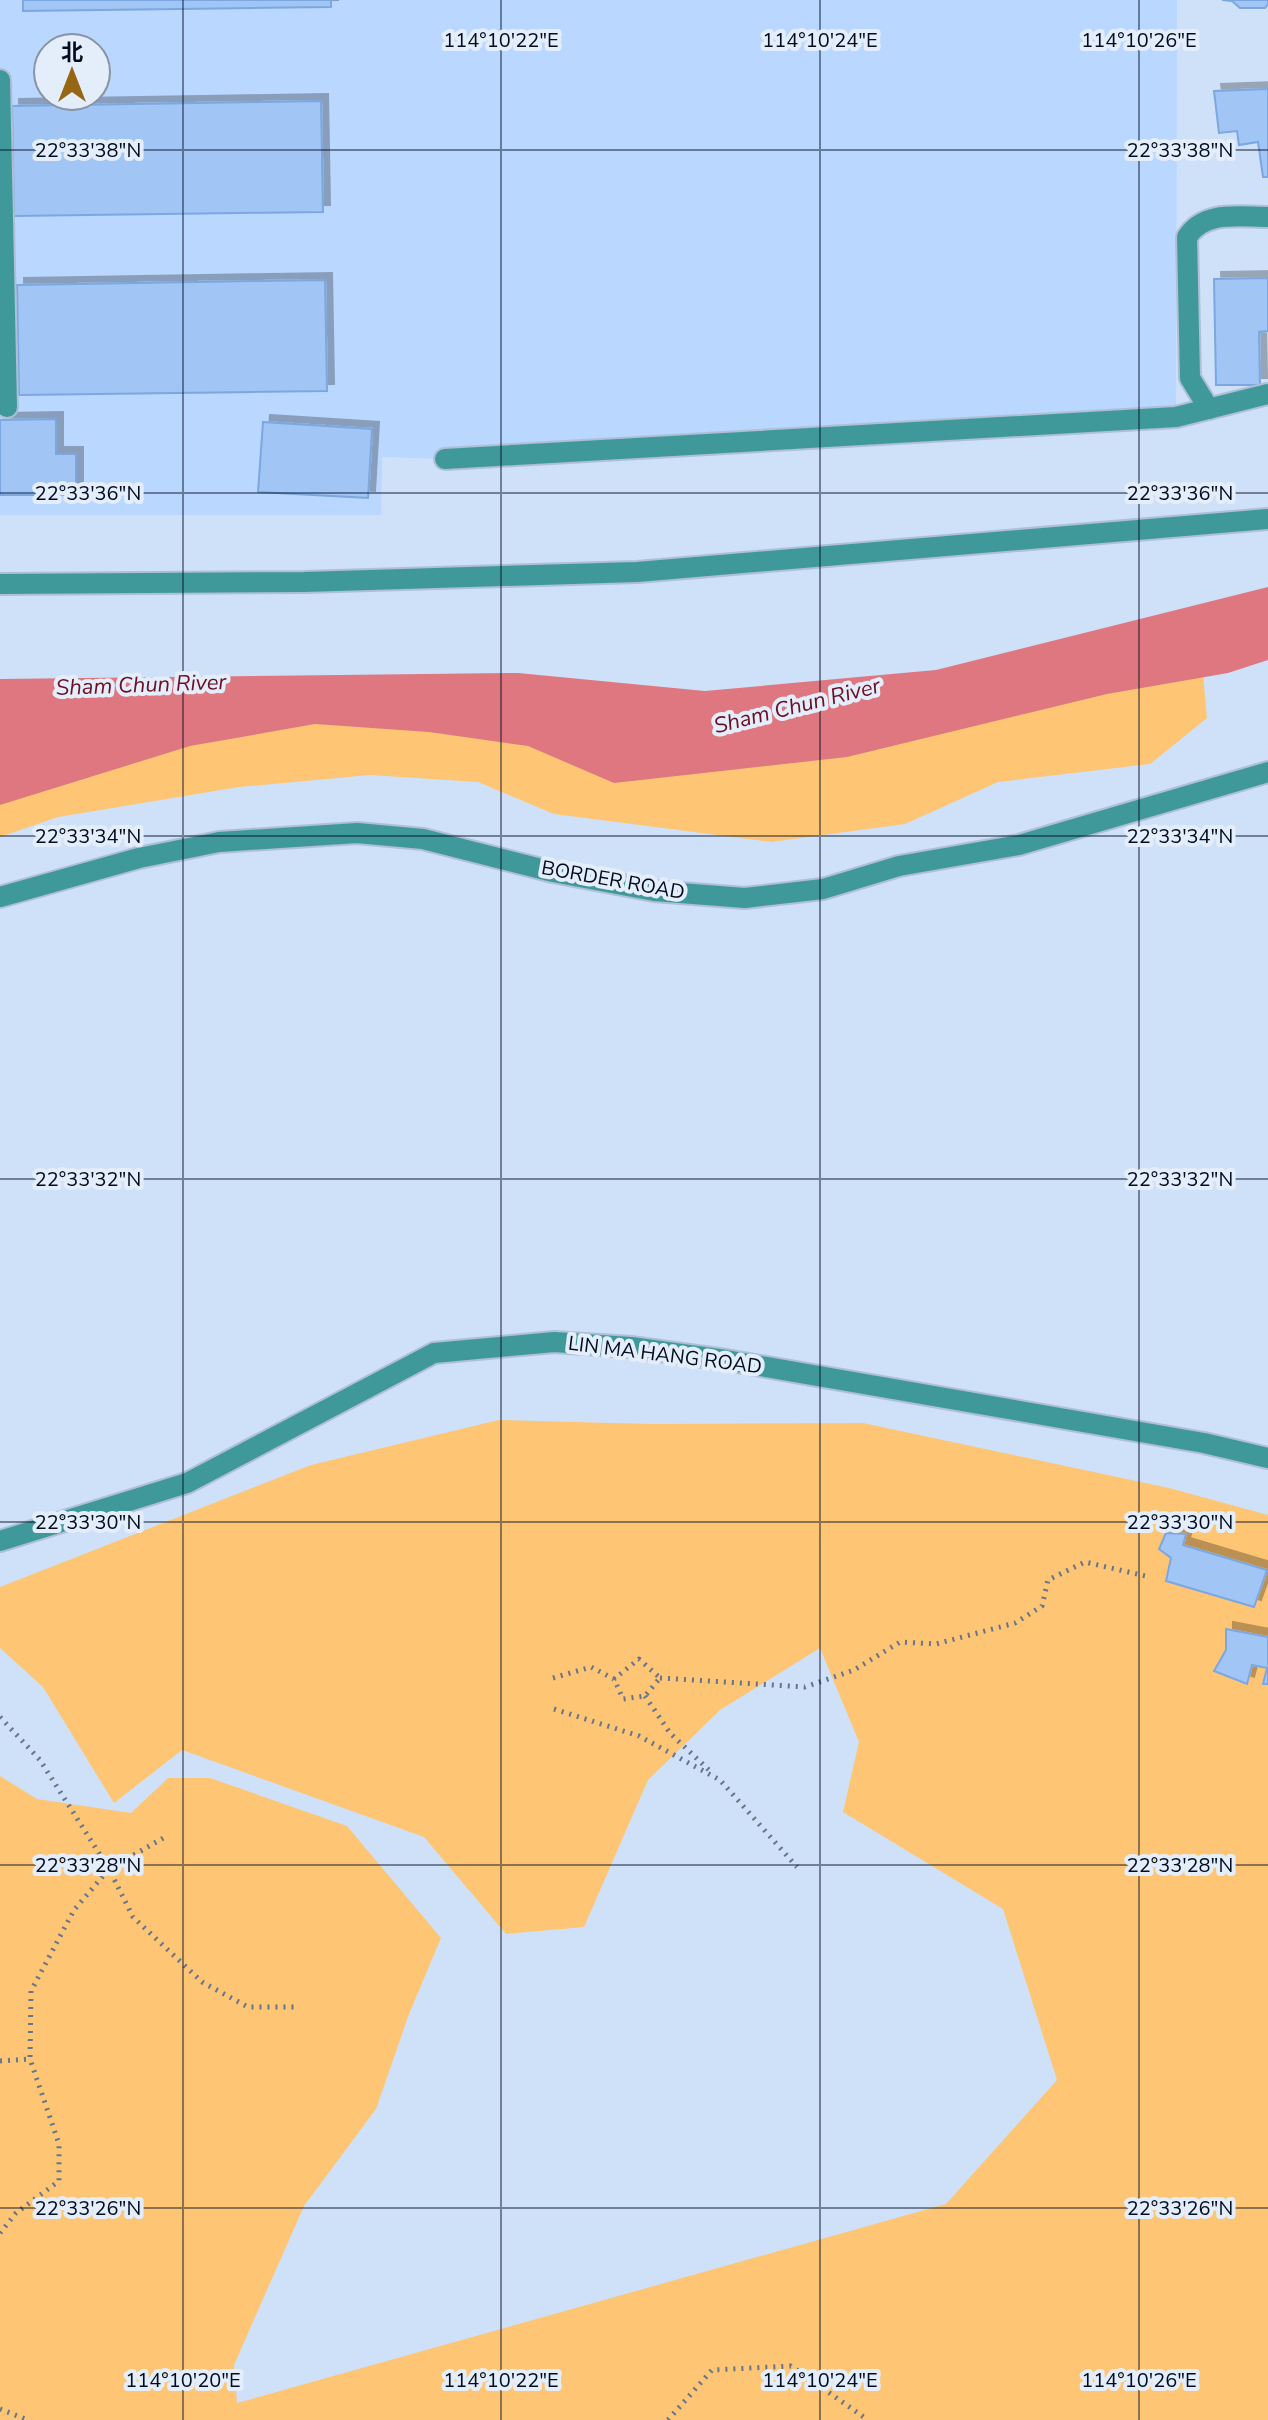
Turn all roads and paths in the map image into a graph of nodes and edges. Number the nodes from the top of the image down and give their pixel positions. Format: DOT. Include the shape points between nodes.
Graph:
graph roads {
  1 [pos="0,80"];
  2 [pos="1268,217"];
  3 [pos="1268,394"];
  4 [pos="7,407"];
  5 [pos="1209,409"];
  6 [pos="445,459"];
  7 [pos="1268,519"];
  8 [pos="0,584"];
  9 [pos="1268,772"];
  10 [pos="0,897"];
  11 [pos="1268,1458"];
  12 [pos="0,1541"];
  13 [pos="1150,1577"];
  14 [pos="553,1678"];
  15 [pos="660,1678"];
  16 [pos="614,1679"];
  17 [pos="645,1696"];
  18 [pos="554,1709"];
  19 [pos="0,1717"];
  20 [pos="720,1780"];
  21 [pos="165,1837"];
  22 [pos="797,1867"];
  23 [pos="109,1869"];
  24 [pos="294,2007"];
  25 [pos="30,2059"];
  26 [pos="0,2061"];
  27 [pos="0,2233"];
  28 [pos="0,2409"];
  29 [pos="28,2420"];
  30 [pos="668,2420"];
  31 [pos="868,2420"];
  1 -- 4 [label="street"];
  2 -- 5 [label="street" via="1209,218 1197,223 1187,237 1190,378"];
  3 -- 5 [label="street"];
  5 -- 6 [label="street" via="1176,417"];
  7 -- 8 [label="street" via="637,572"];
  9 -- 10 [label="street, BORDER ROAD" via="1019,845 899,866 823,889 745,898 654,891 423,839 357,833 219,842"];
  11 -- 12 [label="street, LIN MA HANG ROAD" via="726,1360 554,1342 434,1353 187,1483"];
  13 -- 15 [label="path" via="1085,1562 1048,1580 1042,1606 1015,1623 936,1644 900,1642 854,1670 805,1687"];
  14 -- 16 [label="path" via="591,1667"];
  15 -- 16 [label="path" via="639,1659"];
  15 -- 17 [label="path"];
  16 -- 17 [label="path" via="623,1699"];
  17 -- 20 [label="path" via="670,1733"];
  18 -- 20 [label="path" via="639,1736"];
  19 -- 23 [label="path" via="40,1760"];
  20 -- 22 [label="path"];
  21 -- 23 [label="path"];
  23 -- 24 [label="path" via="133,1917 202,1982 248,2007"];
  23 -- 25 [label="path" via="74,1910 31,1991"];
  25 -- 26 [label="path"];
  25 -- 27 [label="path" via="59,2144 59,2181 16,2213"];
  28 -- 29 [label="path"];
  30 -- 31 [label="path" via="712,2370 791,2366"];
}
